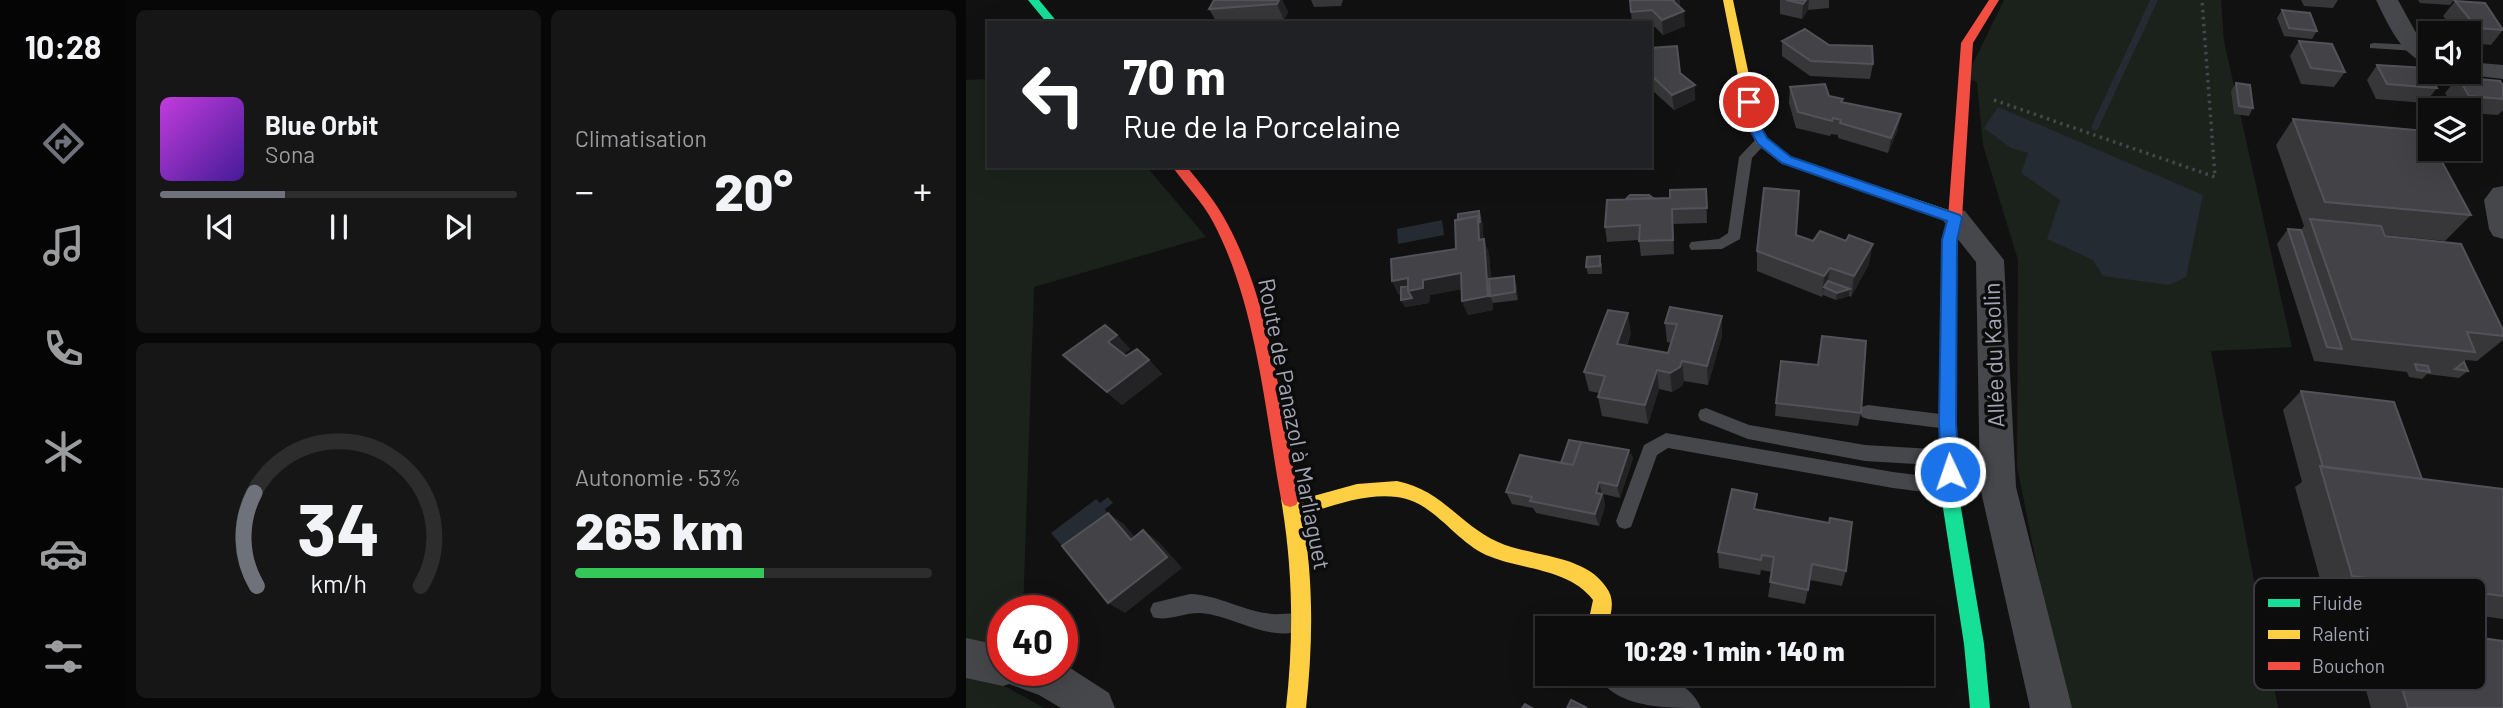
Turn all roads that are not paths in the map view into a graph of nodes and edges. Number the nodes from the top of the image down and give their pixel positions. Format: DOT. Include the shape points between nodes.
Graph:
graph roads {
  1 [pos="1033,0"];
  2 [pos="1728,0"];
  3 [pos="1994,0"];
  4 [pos="2387,0"];
  5 [pos="1051,21"];
  6 [pos="2374,46"];
  7 [pos="2418,46"];
  8 [pos="2418,52"];
  9 [pos="2481,70"];
  10 [pos="2503,72"];
  11 [pos="1762,141"];
  12 [pos="1180,168"];
  13 [pos="2503,195"];
  14 [pos="1955,218"];
  15 [pos="2503,229"];
  16 [pos="1696,246"];
  17 [pos="1868,412"];
  18 [pos="1706,415"];
  19 [pos="1948,422"];
  20 [pos="1949,458"];
  21 [pos="1951,487"];
  22 [pos="1292,510"];
  23 [pos="1625,521"];
  24 [pos="1160,610"];
  25 [pos="1600,616"];
  26 [pos="1305,622"];
  27 [pos="966,658"];
  28 [pos="987,663"];
  29 [pos="1064,686"];
  30 [pos="1639,686"];
  31 [pos="1094,708"];
  32 [pos="1296,708"];
  33 [pos="1679,708"];
  34 [pos="1980,708"];
  35 [pos="2051,708"];
  1 -- 5 [label="street"];
  2 -- 11 [label="street" via="1754,127"];
  3 -- 14 [label="street" via="1966,43"];
  4 -- 7 [label="street"];
  6 -- 8 [label="lane"];
  9 -- 10 [label="street"];
  11 -- 14 [label="street" via="1786,160"];
  11 -- 16 [label="lane" via="1746,157 1735,235 1722,244"];
  12 -- 22 [label="street, Route de Panazol à Marliaguet" via="1207,200 1238,262 1250,300"];
  13 -- 15 [label="street" via="2498,200"];
  14 -- 19 [label="street" via="1950,240"];
  14 -- 35 [label="street, Allée du Kaolin" via="1990,260 1998,487"];
  17 -- 19 [label="lane"];
  18 -- 20 [label="lane" via="1748,432 1852,451"];
  19 -- 20 [label="street"];
  20 -- 21 [label="street"];
  21 -- 23 [label="lane" via="1666,440 1650,450"];
  21 -- 34 [label="street"];
  22 -- 25 [label="street" via="1371,490 1398,488 1418,493 1481,543 1586,581 1603,602"];
  22 -- 26 [label="street, Route de Panazol à Marliaguet"];
  24 -- 26 [label="lane" via="1189,601 1203,602 1266,623"];
  26 -- 32 [label="street, Route de Panazol à Marliaguet"];
  27 -- 28 [label="street"];
  29 -- 31 [label="street"];
  30 -- 33 [label="street"];
}
